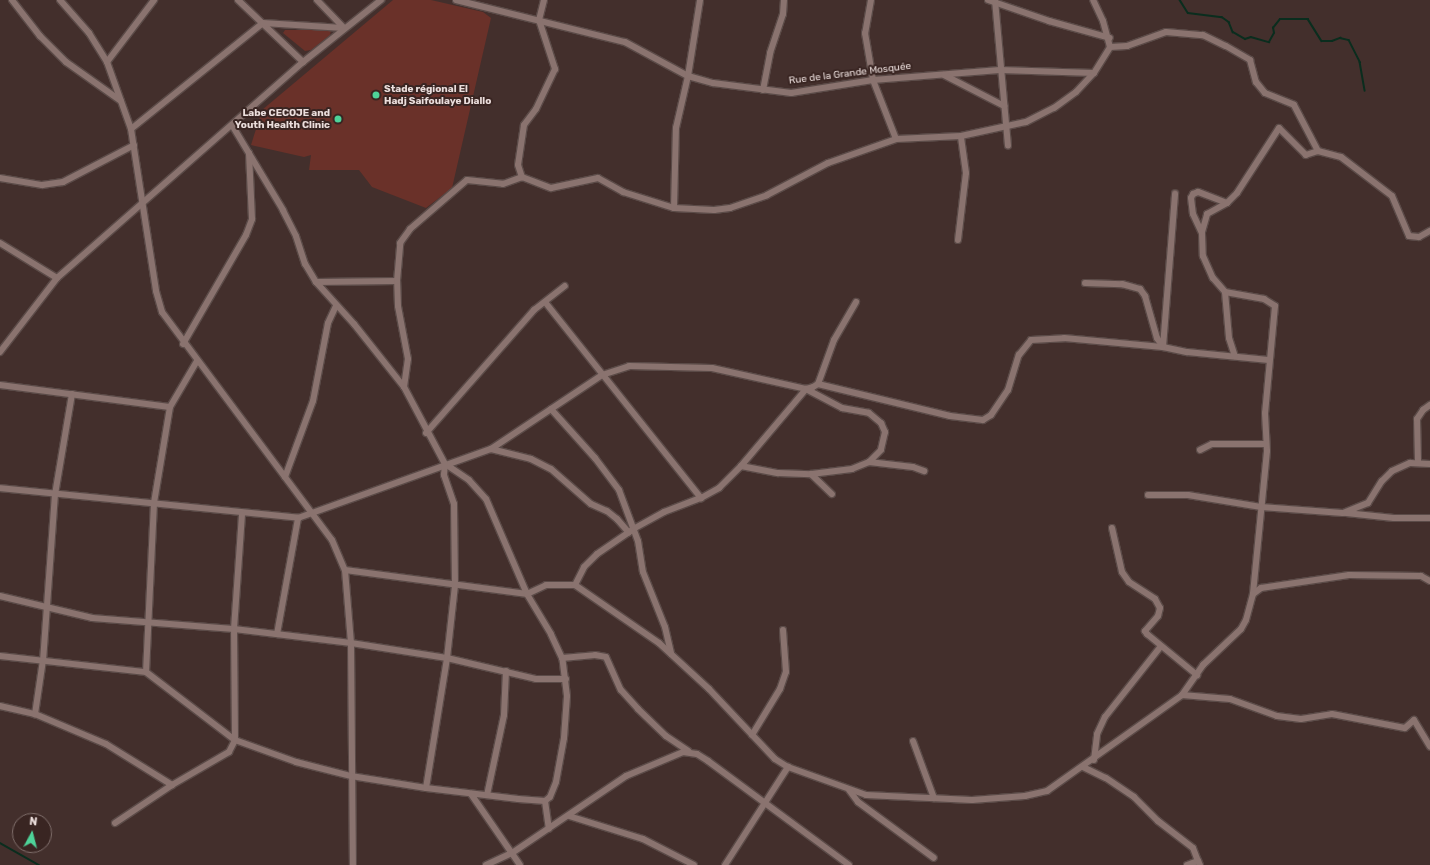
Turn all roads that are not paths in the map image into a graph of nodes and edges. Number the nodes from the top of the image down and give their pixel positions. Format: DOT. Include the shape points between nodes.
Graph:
graph roads {
  1 [pos="12,0"];
  2 [pos="60,0"];
  3 [pos="154,0"];
  4 [pos="238,0"];
  5 [pos="317,0"];
  6 [pos="381,0"];
  7 [pos="456,0"];
  8 [pos="544,0"];
  9 [pos="700,0"];
  10 [pos="784,0"];
  11 [pos="871,0"];
  12 [pos="1092,0"];
  13 [pos="992,1"];
  14 [pos="538,20"];
  15 [pos="263,24"];
  16 [pos="344,28"];
  17 [pos="1110,38"];
  18 [pos="1110,47"];
  19 [pos="107,62"];
  20 [pos="303,62"];
  21 [pos="1000,70"];
  22 [pos="1094,73"];
  23 [pos="942,74"];
  24 [pos="688,76"];
  25 [pos="873,80"];
  26 [pos="763,90"];
  27 [pos="121,101"];
  28 [pos="1004,106"];
  29 [pos="232,125"];
  30 [pos="1006,126"];
  31 [pos="131,129"];
  32 [pos="961,136"];
  33 [pos="896,139"];
  34 [pos="134,145"];
  35 [pos="1008,145"];
  36 [pos="1318,151"];
  37 [pos="249,153"];
  38 [pos="522,177"];
  39 [pos="0,178"];
  40 [pos="1175,193"];
  41 [pos="1227,202"];
  42 [pos="144,204"];
  43 [pos="674,208"];
  44 [pos="1430,231"];
  45 [pos="1202,233"];
  46 [pos="958,240"];
  47 [pos="0,243"];
  48 [pos="57,278"];
  49 [pos="397,281"];
  50 [pos="316,282"];
  51 [pos="1085,283"];
  52 [pos="565,286"];
  53 [pos="1225,292"];
  54 [pos="545,302"];
  55 [pos="856,302"];
  56 [pos="336,306"];
  57 [pos="183,344"];
  58 [pos="1164,347"];
  59 [pos="0,352"];
  60 [pos="1234,356"];
  61 [pos="1269,360"];
  62 [pos="196,361"];
  63 [pos="602,375"];
  64 [pos="818,384"];
  65 [pos="0,385"];
  66 [pos="404,387"];
  67 [pos="806,389"];
  68 [pos="72,394"];
  69 [pos="1430,405"];
  70 [pos="170,407"];
  71 [pos="551,409"];
  72 [pos="426,433"];
  73 [pos="1266,444"];
  74 [pos="491,448"];
  75 [pos="1200,450"];
  76 [pos="869,462"];
  77 [pos="1418,462"];
  78 [pos="445,464"];
  79 [pos="1430,464"];
  80 [pos="741,466"];
  81 [pos="924,471"];
  82 [pos="811,474"];
  83 [pos="285,476"];
  84 [pos="0,488"];
  85 [pos="55,494"];
  86 [pos="832,494"];
  87 [pos="1148,495"];
  88 [pos="701,498"];
  89 [pos="154,504"];
  90 [pos="1261,507"];
  91 [pos="312,512"];
  92 [pos="1343,513"];
  93 [pos="242,514"];
  94 [pos="298,518"];
  95 [pos="1430,518"];
  96 [pos="1112,528"];
  97 [pos="631,531"];
  98 [pos="345,570"];
  99 [pos="1430,581"];
  100 [pos="455,585"];
  101 [pos="575,585"];
  102 [pos="527,594"];
  103 [pos="1253,594"];
  104 [pos="0,596"];
  105 [pos="48,608"];
  106 [pos="147,621"];
  107 [pos="234,629"];
  108 [pos="784,630"];
  109 [pos="277,634"];
  110 [pos="351,643"];
  111 [pos="1161,646"];
  112 [pos="670,654"];
  113 [pos="0,656"];
  114 [pos="448,658"];
  115 [pos="562,658"];
  116 [pos="43,660"];
  117 [pos="506,670"];
  118 [pos="146,672"];
  119 [pos="1197,675"];
  120 [pos="566,680"];
  121 [pos="1182,696"];
  122 [pos="0,706"];
  123 [pos="35,714"];
  124 [pos="752,735"];
  125 [pos="235,740"];
  126 [pos="913,741"];
  127 [pos="1430,746"];
  128 [pos="690,752"];
  129 [pos="1094,760"];
  130 [pos="1083,767"];
  131 [pos="788,768"];
  132 [pos="351,776"];
  133 [pos="172,784"];
  134 [pos="426,788"];
  135 [pos="849,790"];
  136 [pos="471,794"];
  137 [pos="487,795"];
  138 [pos="934,798"];
  139 [pos="545,801"];
  140 [pos="766,804"];
  141 [pos="569,816"];
  142 [pos="115,823"];
  143 [pos="549,829"];
  144 [pos="512,852"];
  145 [pos="934,858"];
  146 [pos="1199,863"];
  147 [pos="353,865"];
  148 [pos="486,865"];
  149 [pos="520,865"];
  150 [pos="694,865"];
  151 [pos="725,865"];
  152 [pos="849,865"];
  153 [pos="1188,865"];
  1 -- 27 [label="street" via="40,36 66,62"];
  2 -- 19 [label="street" via="89,33"];
  3 -- 19 [label="street"];
  4 -- 15 [label="street"];
  5 -- 16 [label="street"];
  6 -- 16 [label="street"];
  7 -- 14 [label="street, Rue de la Grande Mosquée"];
  8 -- 14 [label="street"];
  9 -- 24 [label="street"];
  10 -- 26 [label="street" via="783,14 770,53"];
  11 -- 25 [label="street" via="865,33"];
  12 -- 17 [label="street"];
  13 -- 17 [label="street" via="1049,21"];
  13 -- 21 [label="street"];
  14 -- 24 [label="street, Rue de la Grande Mosquée" via="625,42"];
  14 -- 38 [label="street" via="555,69 536,109 524,125 518,165"];
  15 -- 16 [label="street"];
  15 -- 20 [label="street"];
  15 -- 31 [label="street"];
  16 -- 20 [label="street"];
  17 -- 18 [label="street"];
  18 -- 22 [label="street"];
  18 -- 36 [label="street" via="1127,46 1166,32 1203,35 1226,46 1250,60 1256,82 1265,93 1294,105"];
  19 -- 27 [label="street"];
  20 -- 29 [label="street"];
  21 -- 22 [label="street, Rue de la Grande Mosquée"];
  21 -- 23 [label="street, Rue de la Grande Mosquée"];
  21 -- 28 [label="street"];
  22 -- 30 [label="street" via="1076,92 1054,108 1026,122"];
  23 -- 25 [label="street, Rue de la Grande Mosquée"];
  23 -- 28 [label="street"];
  24 -- 26 [label="street, Rue de la Grande Mosquée" via="713,83"];
  24 -- 43 [label="street" via="676,128"];
  25 -- 26 [label="street, Rue de la Grande Mosquée" via="791,93"];
  25 -- 33 [label="street"];
  27 -- 31 [label="street"];
  28 -- 30 [label="street"];
  29 -- 37 [label="street"];
  29 -- 42 [label="street"];
  30 -- 32 [label="street"];
  30 -- 35 [label="street"];
  31 -- 34 [label="street"];
  32 -- 33 [label="street"];
  32 -- 46 [label="street" via="966,173"];
  33 -- 43 [label="street" via="828,163 767,195 730,208"];
  34 -- 39 [label="street" via="63,182 42,185"];
  34 -- 42 [label="street"];
  36 -- 41 [label="street" via="1306,155 1280,128 1236,193"];
  36 -- 44 [label="street" via="1341,157 1392,196 1409,236 1419,237"];
  37 -- 50 [label="street" via="283,210 296,236 305,264"];
  37 -- 57 [label="street" via="252,219 246,235"];
  38 -- 43 [label="street" via="552,188 598,178 623,192"];
  38 -- 49 [label="street" via="503,184 467,180 400,243"];
  40 -- 58 [label="street"];
  41 -- 45 [label="street" via="1207,214"];
  41 -- 45 [label="street" via="1204,193 1193,194 1193,214"];
  42 -- 48 [label="street"];
  42 -- 57 [label="street" via="156,291 162,312"];
  45 -- 53 [label="street" via="1203,256 1212,278"];
  47 -- 48 [label="street"];
  48 -- 59 [label="street"];
  49 -- 50 [label="street"];
  49 -- 66 [label="street" via="398,306 408,359"];
  50 -- 56 [label="street"];
  51 -- 58 [label="street" via="1122,284 1140,289 1145,296 1157,338"];
  52 -- 54 [label="street"];
  53 -- 60 [label="street" via="1229,338"];
  53 -- 61 [label="street" via="1264,298 1273,303 1273,334"];
  54 -- 63 [label="street"];
  54 -- 72 [label="street" via="534,310"];
  55 -- 64 [label="street" via="834,340"];
  56 -- 66 [label="street" via="354,324"];
  56 -- 83 [label="street" via="328,323 313,401"];
  57 -- 62 [label="street"];
  58 -- 60 [label="street" via="1187,352"];
  58 -- 64 [label="street" via="1064,338 1031,340 1019,355 1008,390 992,414 983,420 950,416"];
  60 -- 61 [label="street"];
  61 -- 73 [label="street"];
  62 -- 70 [label="street"];
  62 -- 83 [label="street"];
  63 -- 67 [label="street" via="629,366 712,368"];
  63 -- 71 [label="street"];
  63 -- 88 [label="street"];
  64 -- 67 [label="street"];
  65 -- 68 [label="street"];
  66 -- 72 [label="street"];
  67 -- 76 [label="street" via="842,408 869,413 881,423 884,432 881,450"];
  67 -- 80 [label="street"];
  68 -- 70 [label="street"];
  68 -- 85 [label="street"];
  69 -- 77 [label="street" via="1417,419"];
  70 -- 89 [label="street"];
  71 -- 74 [label="street"];
  71 -- 97 [label="street" via="611,477 624,502"];
  72 -- 78 [label="street"];
  73 -- 75 [label="street" via="1212,444"];
  73 -- 90 [label="street"];
  74 -- 78 [label="street"];
  74 -- 97 [label="street" via="531,458 551,469 591,504 607,511"];
  76 -- 81 [label="street" via="913,466"];
  76 -- 82 [label="street" via="852,469"];
  77 -- 79 [label="street"];
  77 -- 92 [label="street" via="1392,471 1368,503"];
  78 -- 91 [label="street"];
  78 -- 100 [label="street" via="444,475 454,504"];
  78 -- 102 [label="street" via="469,480 486,499"];
  80 -- 82 [label="street"];
  80 -- 88 [label="street" via="719,488"];
  82 -- 86 [label="street"];
  83 -- 91 [label="street"];
  84 -- 85 [label="street"];
  85 -- 89 [label="street"];
  85 -- 105 [label="street"];
  87 -- 90 [label="street" via="1188,495"];
  88 -- 97 [label="street" via="664,512"];
  89 -- 93 [label="street"];
  89 -- 106 [label="street"];
  90 -- 92 [label="street"];
  90 -- 103 [label="street"];
  91 -- 94 [label="street"];
  91 -- 98 [label="street" via="332,540"];
  92 -- 95 [label="street" via="1394,518"];
  93 -- 94 [label="street"];
  93 -- 107 [label="street"];
  94 -- 109 [label="street"];
  96 -- 111 [label="street" via="1122,572 1129,582 1155,599 1160,608 1158,616 1145,631"];
  97 -- 101 [label="street" via="597,554 584,567"];
  97 -- 112 [label="street" via="640,548 643,572 665,628"];
  98 -- 100 [label="street"];
  98 -- 110 [label="street"];
  99 -- 103 [label="street" via="1421,576 1349,575 1272,584"];
  100 -- 102 [label="street"];
  100 -- 114 [label="street"];
  101 -- 102 [label="street" via="546,586"];
  101 -- 112 [label="street"];
  102 -- 115 [label="street"];
  103 -- 119 [label="street" via="1242,629 1219,649"];
  104 -- 105 [label="street"];
  105 -- 106 [label="street" via="92,618"];
  105 -- 116 [label="street"];
  106 -- 107 [label="street"];
  106 -- 118 [label="street"];
  107 -- 109 [label="street"];
  107 -- 125 [label="street"];
  108 -- 124 [label="street" via="786,672 780,689"];
  109 -- 110 [label="street"];
  110 -- 114 [label="street"];
  110 -- 132 [label="street"];
  111 -- 119 [label="street"];
  111 -- 129 [label="street" via="1105,717 1097,734"];
  112 -- 124 [label="street" via="709,689"];
  113 -- 116 [label="street"];
  114 -- 117 [label="street"];
  114 -- 134 [label="street"];
  115 -- 120 [label="street"];
  115 -- 128 [label="street" via="595,655 606,657 616,682 634,705 666,736"];
  116 -- 118 [label="street"];
  116 -- 123 [label="street"];
  117 -- 120 [label="street" via="541,680"];
  117 -- 137 [label="street" via="504,715"];
  118 -- 125 [label="street"];
  119 -- 121 [label="street"];
  120 -- 139 [label="street" via="564,738 556,782 550,797"];
  121 -- 127 [label="street" via="1230,699 1277,716 1301,719 1332,714 1405,728 1414,720"];
  121 -- 129 [label="street"];
  122 -- 123 [label="street"];
  123 -- 133 [label="street" via="106,744"];
  124 -- 131 [label="street" via="775,759"];
  125 -- 132 [label="street" via="296,762"];
  125 -- 133 [label="street" via="229,752"];
  126 -- 138 [label="street"];
  128 -- 140 [label="street" via="708,761"];
  128 -- 141 [label="street" via="677,753 626,776"];
  129 -- 130 [label="street"];
  130 -- 138 [label="street" via="1040,794 972,800"];
  130 -- 146 [label="street" via="1125,790 1193,848"];
  131 -- 135 [label="street"];
  131 -- 140 [label="street"];
  132 -- 134 [label="street"];
  132 -- 147 [label="street"];
  133 -- 142 [label="street"];
  134 -- 136 [label="street"];
  135 -- 138 [label="street" via="881,797"];
  135 -- 145 [label="street" via="858,802"];
  136 -- 137 [label="street"];
  136 -- 144 [label="street"];
  137 -- 139 [label="street"];
  139 -- 143 [label="street"];
  140 -- 151 [label="street"];
  140 -- 152 [label="street"];
  141 -- 143 [label="street"];
  141 -- 150 [label="street" via="643,839"];
  143 -- 144 [label="street"];
  144 -- 148 [label="street"];
  144 -- 149 [label="street"];
  146 -- 153 [label="street"];
}
